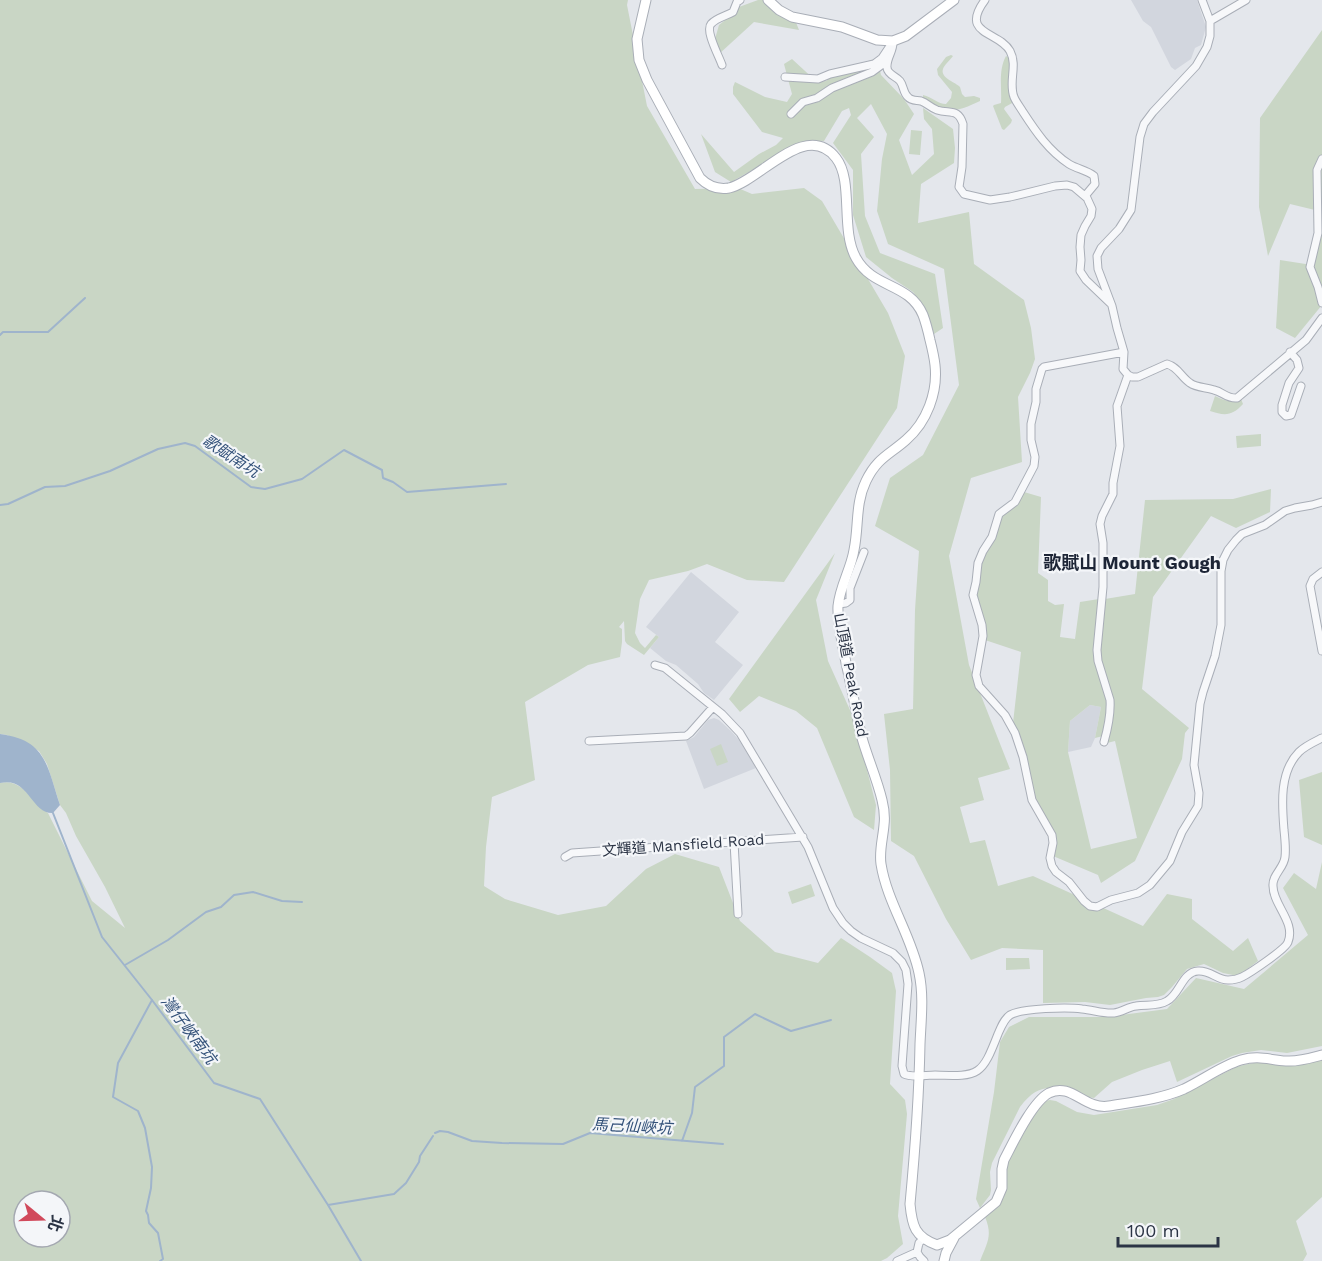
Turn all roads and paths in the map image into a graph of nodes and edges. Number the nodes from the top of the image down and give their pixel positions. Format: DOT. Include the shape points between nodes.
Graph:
graph roads {
  1 [pos="645,0"];
  2 [pos="740,0"];
  3 [pos="768,0"];
  4 [pos="954,0"];
  5 [pos="985,0"];
  6 [pos="1202,0"];
  7 [pos="1246,0"];
  8 [pos="1210,21"];
  9 [pos="893,41"];
  10 [pos="889,59"];
  11 [pos="722,65"];
  12 [pos="785,77"];
  13 [pos="791,114"];
  14 [pos="1322,159"];
  15 [pos="1085,196"];
  16 [pos="1322,303"];
  17 [pos="1112,306"];
  18 [pos="1322,318"];
  19 [pos="1124,352"];
  20 [pos="1290,352"];
  21 [pos="1128,375"];
  22 [pos="1301,386"];
  23 [pos="1322,502"];
  24 [pos="864,552"];
  25 [pos="1322,572"];
  26 [pos="838,604"];
  27 [pos="1322,651"];
  28 [pos="655,665"];
  29 [pos="713,707"];
  30 [pos="1322,738"];
  31 [pos="589,741"];
  32 [pos="1104,742"];
  33 [pos="803,837"];
  34 [pos="734,842"];
  35 [pos="565,857"];
  36 [pos="738,914"];
  37 [pos="1322,1055"];
  38 [pos="920,1075"];
  39 [pos="957,1234"];
  40 [pos="923,1239"];
  41 [pos="937,1245"];
  42 [pos="917,1252"];
  43 [pos="897,1261"];
  44 [pos="924,1261"];
  45 [pos="943,1261"];
  1 -- 26 [label="main road, 山頂道 Peak Road" via="636,39 639,60 700,178 713,187 728,188 800,147 827,150 837,159 843,173 849,238 856,258 872,277 911,298 925,320 935,368 931,401 917,429 882,458 867,480 857,509 852,563"];
  2 -- 11 [label="street" via="732,12 709,27"];
  3 -- 9 [label="main road" via="792,17"];
  4 -- 9 [label="main road" via="906,36"];
  5 -- 15 [label="street" via="978,23 1011,53 1014,98 1046,144 1069,164 1094,176 1095,184"];
  6 -- 8 [label="street"];
  7 -- 8 [label="street"];
  8 -- 17 [label="street" via="1207,47 1196,66 1144,124 1131,210 1098,254 1098,269"];
  9 -- 10 [label="street"];
  9 -- 12 [label="street" via="876,63 818,79"];
  10 -- 13 [label="street" via="878,69 803,102"];
  10 -- 15 [label="street" via="888,72 901,82 909,98 961,117 959,187 964,194 990,200 1064,185"];
  14 -- 16 [label="street" via="1317,170 1318,233 1310,267"];
  15 -- 17 [label="street" via="1092,210 1080,239 1080,271"];
  17 -- 19 [label="street"];
  18 -- 20 [label="street" via="1306,340"];
  19 -- 21 [label="street" via="1123,369"];
  19 -- 23 [label="street" via="1042,369 1031,433 1034,466 1015,502 999,514 978,563 973,595 983,628 978,683 1015,733 1032,800 1052,835 1053,868 1090,906 1140,892 1153,882 1168,863 1199,803 1194,768 1201,697 1221,625 1224,556 1242,534 1291,509"];
  20 -- 21 [label="street" via="1241,396 1233,398 1195,386 1167,364 1138,377"];
  20 -- 22 [label="street" via="1299,368 1282,405 1286,416 1291,415"];
  21 -- 32 [label="street" via="1117,406 1120,446 1113,494 1100,524 1103,587 1097,650 1111,707"];
  24 -- 26 [label="street" via="850,588 850,600"];
  25 -- 27 [label="street" via="1310,586"];
  26 -- 38 [label="main road, 山頂道 Peak Road" via="860,728 883,804 880,863 919,974"];
  28 -- 29 [label="street" via="665,668"];
  29 -- 31 [label="street" via="686,736"];
  29 -- 33 [label="street" via="740,732"];
  30 -- 38 [label="street" via="1297,754 1285,778 1285,859 1273,885 1289,928 1289,941 1281,951 1238,978 1192,972 1170,999 1157,1005 1134,1006 1113,1013 1076,1008 1016,1012 1004,1022 988,1059 978,1071 961,1076"];
  33 -- 34 [label="street, 文輝道 Mansfield Road"];
  33 -- 38 [label="street" via="830,903 846,928 893,953 904,966 908,984 903,1071 906,1076"];
  34 -- 35 [label="street, 文輝道 Mansfield Road" via="572,853"];
  34 -- 36 [label="street"];
  37 -- 39 [label="main road" via="1288,1061 1249,1058 1164,1096 1107,1106 1087,1103 1070,1092 1051,1092 1034,1107 1006,1156 998,1200"];
  38 -- 40 [label="main road, 山頂道 Peak Road" via="910,1204 911,1220"];
  39 -- 41 [label="main road"];
  39 -- 45 [label="main road"];
  40 -- 41 [label="main road"];
  40 -- 42 [label="street"];
  41 -- 45 [label="main road"];
  42 -- 43 [label="street"];
  42 -- 44 [label="street"];
}
